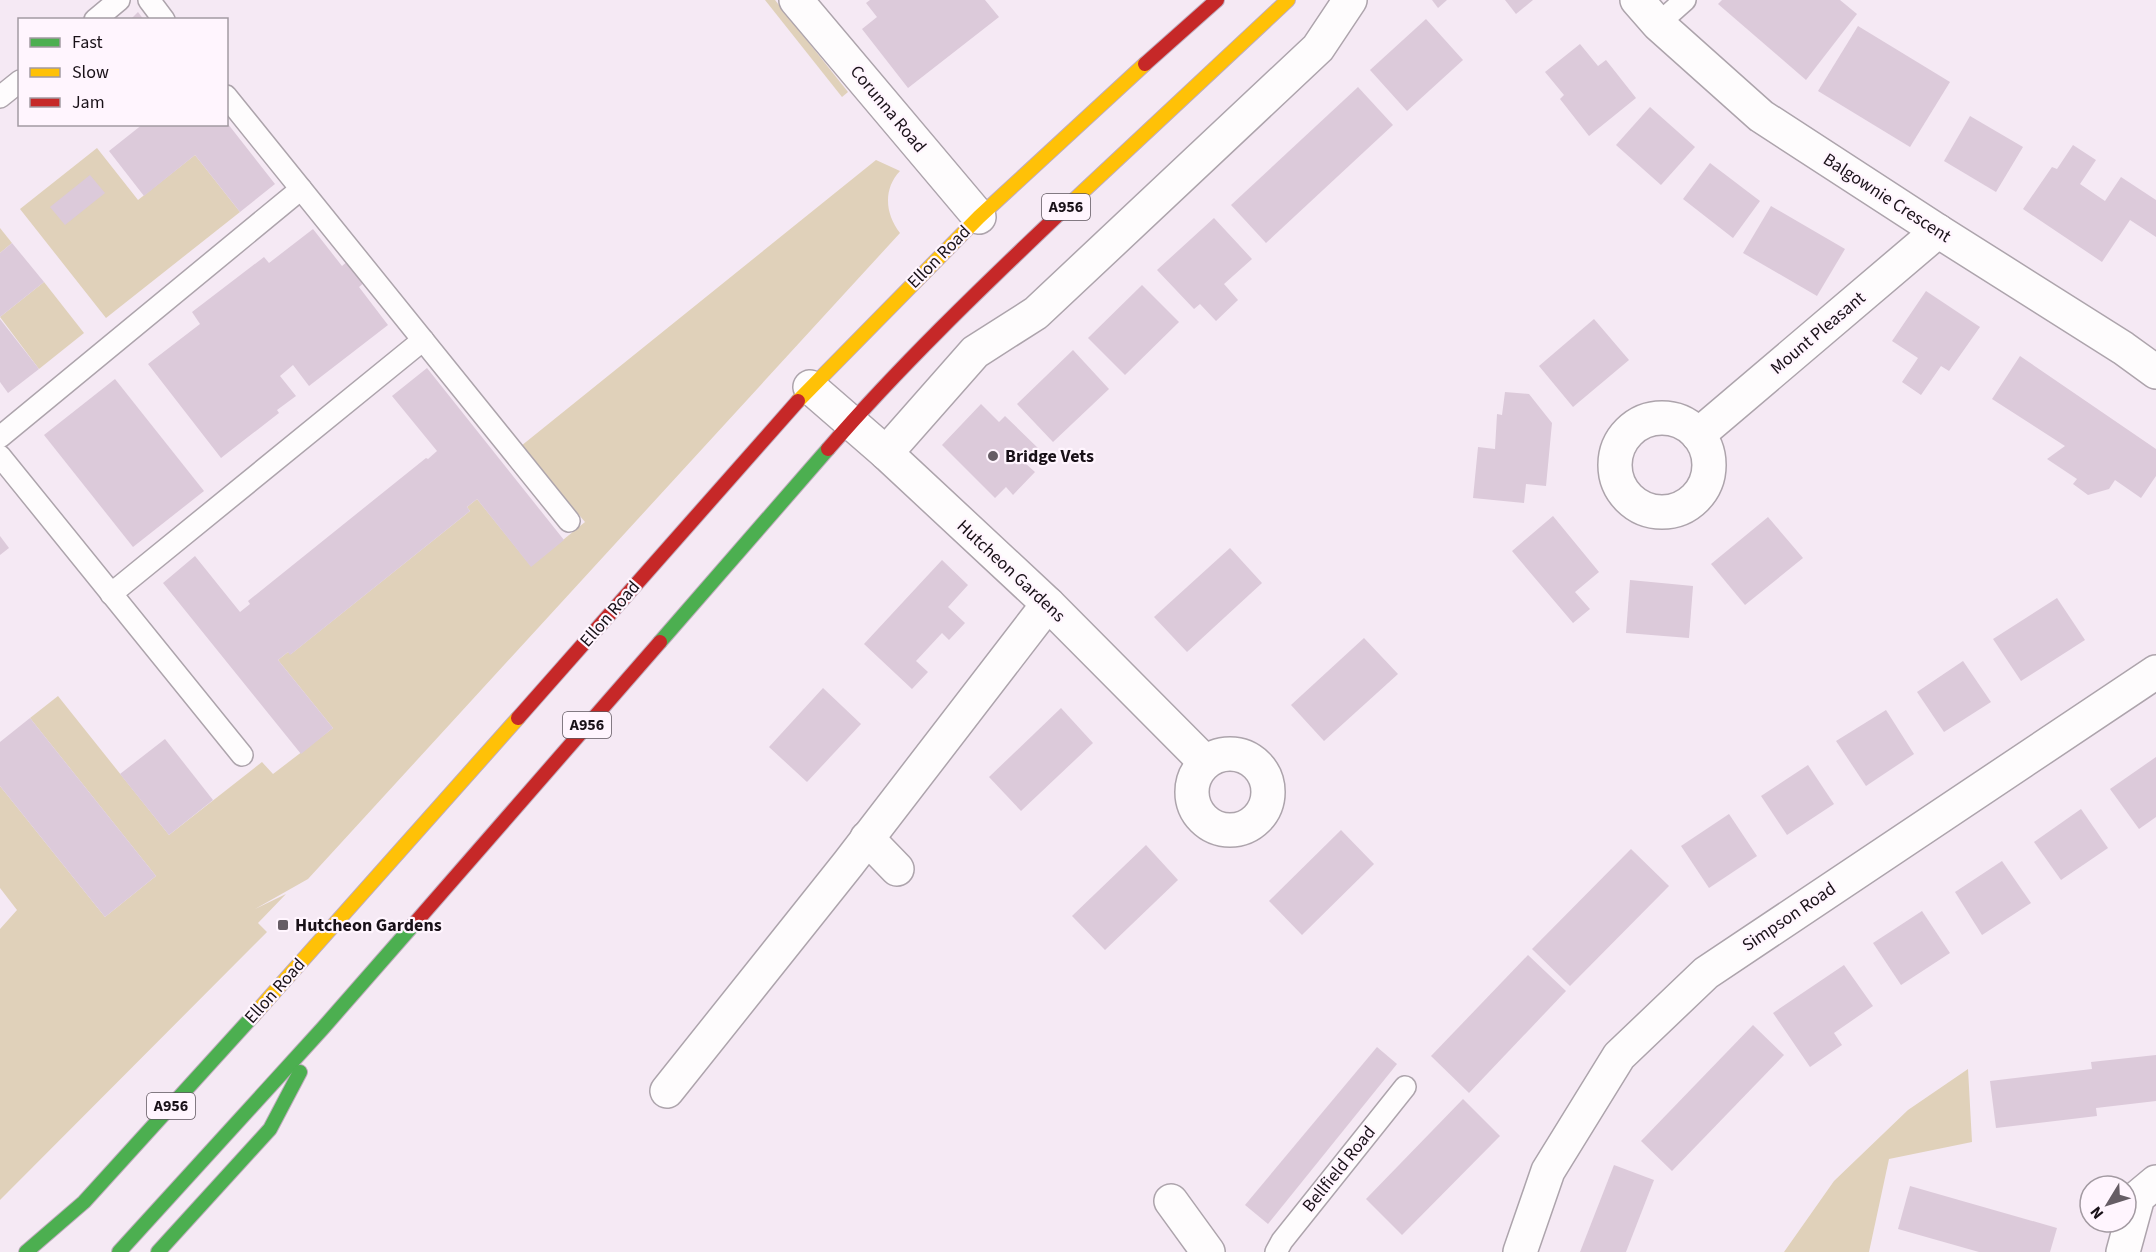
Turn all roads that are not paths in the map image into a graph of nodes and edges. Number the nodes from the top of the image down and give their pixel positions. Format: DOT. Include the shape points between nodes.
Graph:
graph roads {
  1 [pos="119,0"];
  2 [pos="149,0"];
  3 [pos="796,0"];
  4 [pos="1217,0"];
  5 [pos="1288,0"];
  6 [pos="1350,0"];
  7 [pos="1637,0"];
  8 [pos="1685,0"];
  9 [pos="97,18"];
  10 [pos="162,18"];
  11 [pos="1658,24"];
  12 [pos="18,83"];
  13 [pos="0,97"];
  14 [pos="228,98"];
  15 [pos="301,189"];
  16 [pos="979,217"];
  17 [pos="1938,231"];
  18 [pos="423,340"];
  19 [pos="2156,372"];
  20 [pos="810,387"];
  21 [pos="851,423"];
  22 [pos="1698,435"];
  23 [pos="0,437"];
  24 [pos="886,453"];
  25 [pos="0,456"];
  26 [pos="569,522"];
  27 [pos="111,594"];
  28 [pos="1048,604"];
  29 [pos="2156,672"];
  30 [pos="242,755"];
  31 [pos="1205,762"];
  32 [pos="867,838"];
  33 [pos="897,869"];
  34 [pos="323,1028"];
  35 [pos="1405,1087"];
  36 [pos="667,1091"];
  37 [pos="2156,1182"];
  38 [pos="1170,1202"];
  39 [pos="26,1252"];
  40 [pos="119,1252"];
  41 [pos="158,1252"];
  42 [pos="1208,1252"];
  43 [pos="1276,1252"];
  44 [pos="1520,1252"];
  45 [pos="2123,1252"];
  1 -- 9 [label="lane"];
  2 -- 10 [label="lane"];
  3 -- 16 [label="street, Corunna Road"];
  4 -- 16 [label="main road, Ellon Road / A956"];
  5 -- 21 [label="main road, A956" via="1023,249"];
  6 -- 24 [label="street" via="1318,48 1036,313 975,352"];
  7 -- 11 [label="street, Balgownie Crescent"];
  8 -- 11 [label="lane"];
  11 -- 17 [label="street, Balgownie Crescent" via="1761,116"];
  12 -- 13 [label="lane"];
  14 -- 15 [label="lane"];
  15 -- 18 [label="lane"];
  15 -- 23 [label="lane"];
  16 -- 20 [label="main road, Ellon Road / A956"];
  17 -- 19 [label="street, Balgownie Crescent"];
  17 -- 22 [label="street, Mount Pleasant"];
  18 -- 26 [label="lane"];
  18 -- 27 [label="lane"];
  20 -- 21 [label="street, Hutcheon Gardens"];
  20 -- 39 [label="main road, Ellon Road / A956" via="310,954 84,1202"];
  21 -- 24 [label="street, Hutcheon Gardens"];
  21 -- 34 [label="main road, A956"];
  24 -- 28 [label="street, Hutcheon Gardens"];
  25 -- 27 [label="lane"];
  27 -- 30 [label="lane"];
  28 -- 31 [label="street, Hutcheon Gardens"];
  28 -- 32 [label="street"];
  29 -- 44 [label="street, Simpson Road" via="1706,973 1619,1056 1548,1170"];
  32 -- 33 [label="street"];
  32 -- 36 [label="street"];
  34 -- 40 [label="main road, A956"];
  34 -- 41 [label="main road" via="270,1129"];
  35 -- 43 [label="lane, Bellfield Road"];
  37 -- 45 [label="street" via="2138,1197"];
  38 -- 42 [label="street"];
}
